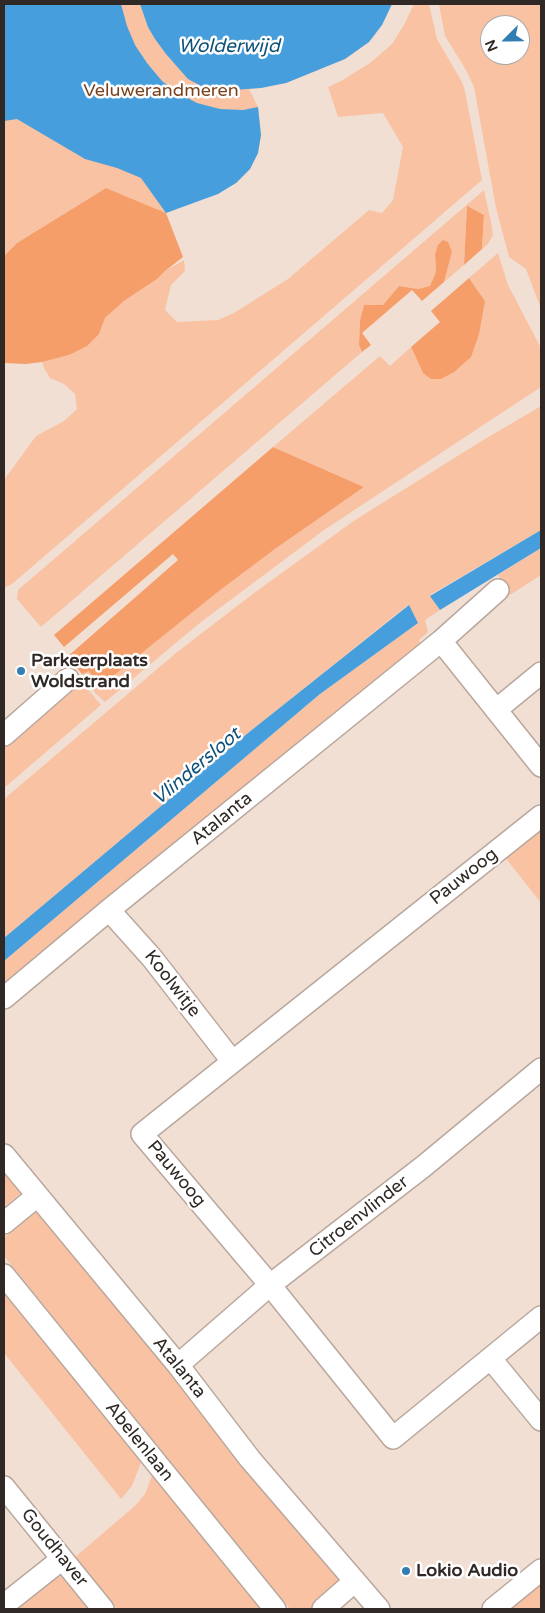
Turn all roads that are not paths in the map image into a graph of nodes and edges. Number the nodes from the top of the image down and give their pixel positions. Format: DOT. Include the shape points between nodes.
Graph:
graph roads {
  1 [pos="498,590"];
  2 [pos="440,641"];
  3 [pos="541,673"];
  4 [pos="68,679"];
  5 [pos="496,710"];
  6 [pos="4,735"];
  7 [pos="541,766"];
  8 [pos="541,816"];
  9 [pos="109,910"];
  10 [pos="4,998"];
  11 [pos="232,1061"];
  12 [pos="541,1069"];
  13 [pos="4,1155"];
  14 [pos="37,1196"];
  15 [pos="4,1223"];
  16 [pos="4,1275"];
  17 [pos="270,1286"];
  18 [pos="541,1317"];
  19 [pos="491,1359"];
  20 [pos="178,1365"];
  21 [pos="541,1420"];
  22 [pos="4,1487"];
  23 [pos="62,1559"];
  24 [pos="541,1570"];
  25 [pos="354,1581"];
  26 [pos="4,1605"];
  27 [pos="103,1609"];
  28 [pos="275,1609"];
  29 [pos="323,1609"];
  30 [pos="379,1609"];
  31 [pos="493,1609"];
  1 -- 2 [label="street, Atalanta"];
  2 -- 5 [label="street"];
  2 -- 9 [label="street, Atalanta"];
  3 -- 5 [label="street"];
  4 -- 6 [label="street"];
  5 -- 7 [label="street"];
  8 -- 11 [label="street, Pauwoog"];
  9 -- 10 [label="street, Atalanta"];
  9 -- 11 [label="street, Koolwitje" via="152,958"];
  11 -- 17 [label="street, Pauwoog" via="142,1134"];
  12 -- 17 [label="street, Citroenvlinder" via="424,1166"];
  13 -- 14 [label="street, Atalanta"];
  14 -- 15 [label="street"];
  14 -- 20 [label="street, Atalanta"];
  16 -- 28 [label="street, Abelenlaan"];
  17 -- 19 [label="street, Pauwoog" via="393,1438"];
  17 -- 20 [label="street, Citroenvlinder"];
  18 -- 19 [label="street, Pauwoog"];
  19 -- 21 [label="street"];
  20 -- 25 [label="street, Atalanta" via="250,1459"];
  22 -- 23 [label="street, Goudhaver"];
  23 -- 26 [label="street"];
  23 -- 27 [label="street, Goudhaver"];
  24 -- 31 [label="street"];
  25 -- 29 [label="street"];
  25 -- 30 [label="street, Atalanta"];
}
